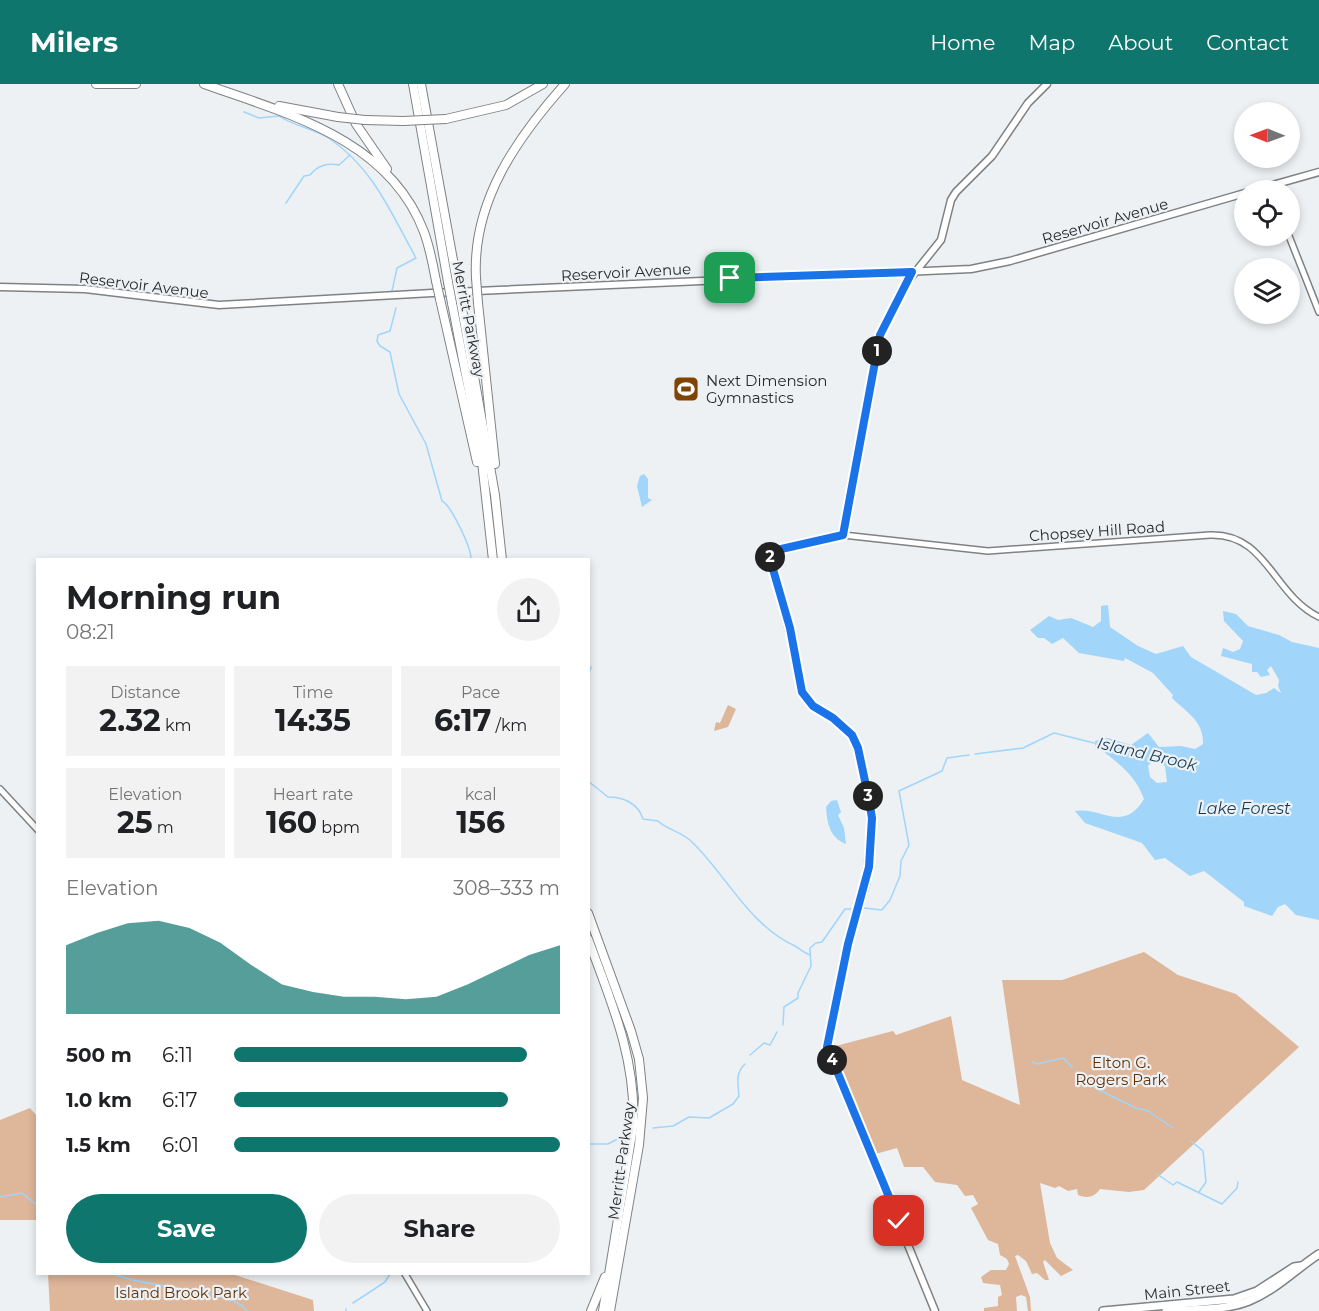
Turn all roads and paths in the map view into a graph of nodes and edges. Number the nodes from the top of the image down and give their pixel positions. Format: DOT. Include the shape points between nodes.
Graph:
graph roads {
  1 [pos="96,84"];
  2 [pos="136,84"];
  3 [pos="204,84"];
  4 [pos="338,84"];
  5 [pos="413,84"];
  6 [pos="421,84"];
  7 [pos="543,84"];
  8 [pos="565,84"];
  9 [pos="1047,84"];
  10 [pos="222,90"];
  11 [pos="1319,172"];
  12 [pos="1297,180"];
  13 [pos="1234,196"];
  14 [pos="409,202"];
  15 [pos="1293,246"];
  16 [pos="912,272"];
  17 [pos="0,287"];
  18 [pos="1319,312"];
  19 [pos="498,522"];
  20 [pos="490,529"];
  21 [pos="843,535"];
  22 [pos="493,558"];
  23 [pos="502,558"];
  24 [pos="1319,617"];
  25 [pos="0,789"];
  26 [pos="36,828"];
  27 [pos="590,918"];
  28 [pos="590,944"];
  29 [pos="1319,1254"];
  30 [pos="612,1256"];
  31 [pos="406,1275"];
  32 [pos="617,1276"];
  33 [pos="1189,1307"];
  34 [pos="1155,1309"];
  35 [pos="428,1311"];
  36 [pos="591,1311"];
  37 [pos="603,1311"];
  38 [pos="610,1311"];
  39 [pos="615,1311"];
  40 [pos="935,1311"];
  41 [pos="1103,1311"];
  42 [pos="1166,1311"];
  1 -- 2 [label="highway"];
  3 -- 10 [label="highway"];
  4 -- 14 [label="highway" via="356,124"];
  5 -- 20 [label="highway, Merritt Parkway, bridge" via="481,453"];
  6 -- 19 [label="highway, Merritt Parkway, bridge"];
  7 -- 10 [label="highway, bridge" via="502,106 446,119 403,121 365,120 291,109"];
  8 -- 19 [label="highway, bridge" via="526,132 495,184 479,226 476,278"];
  9 -- 16 [label="main road" via="1028,103 992,156 956,192 941,240"];
  10 -- 14 [label="highway" via="334,133 381,168"];
  11 -- 12 [label="main road"];
  13 -- 16 [label="main road, Reservoir Avenue" via="993,265"];
  14 -- 20 [label="highway, bridge" via="424,233 436,281"];
  15 -- 18 [label="street"];
  16 -- 17 [label="main road, Reservoir Avenue" via="219,305 85,289"];
  16 -- 21 [label="main road" via="880,335"];
  19 -- 23 [label="highway, Merritt Parkway"];
  20 -- 22 [label="highway, Merritt Parkway"];
  21 -- 24 [label="street, Chopsey Hill Road" via="988,551 1231,536 1252,547 1294,601"];
  21 -- 40 [label="main road" via="768,552 790,628 802,692 813,706 852,735 872,818 866,885 848,944 827,1047"];
  25 -- 26 [label="street"];
  27 -- 32 [label="highway, Merritt Parkway" via="631,1031 642,1078 642,1123"];
  28 -- 30 [label="highway, Merritt Parkway" via="622,1030 633,1081 633,1127"];
  29 -- 33 [label="main road, Main Street" via="1230,1303"];
  30 -- 36 [label="highway"];
  30 -- 37 [label="highway, Merritt Parkway"];
  31 -- 35 [label="street"];
  32 -- 38 [label="highway, Merritt Parkway"];
  32 -- 39 [label="highway"];
  33 -- 34 [label="main road, Main Street"];
  33 -- 42 [label="main road, Main Street"];
  34 -- 41 [label="main road, Main Street"];
}
